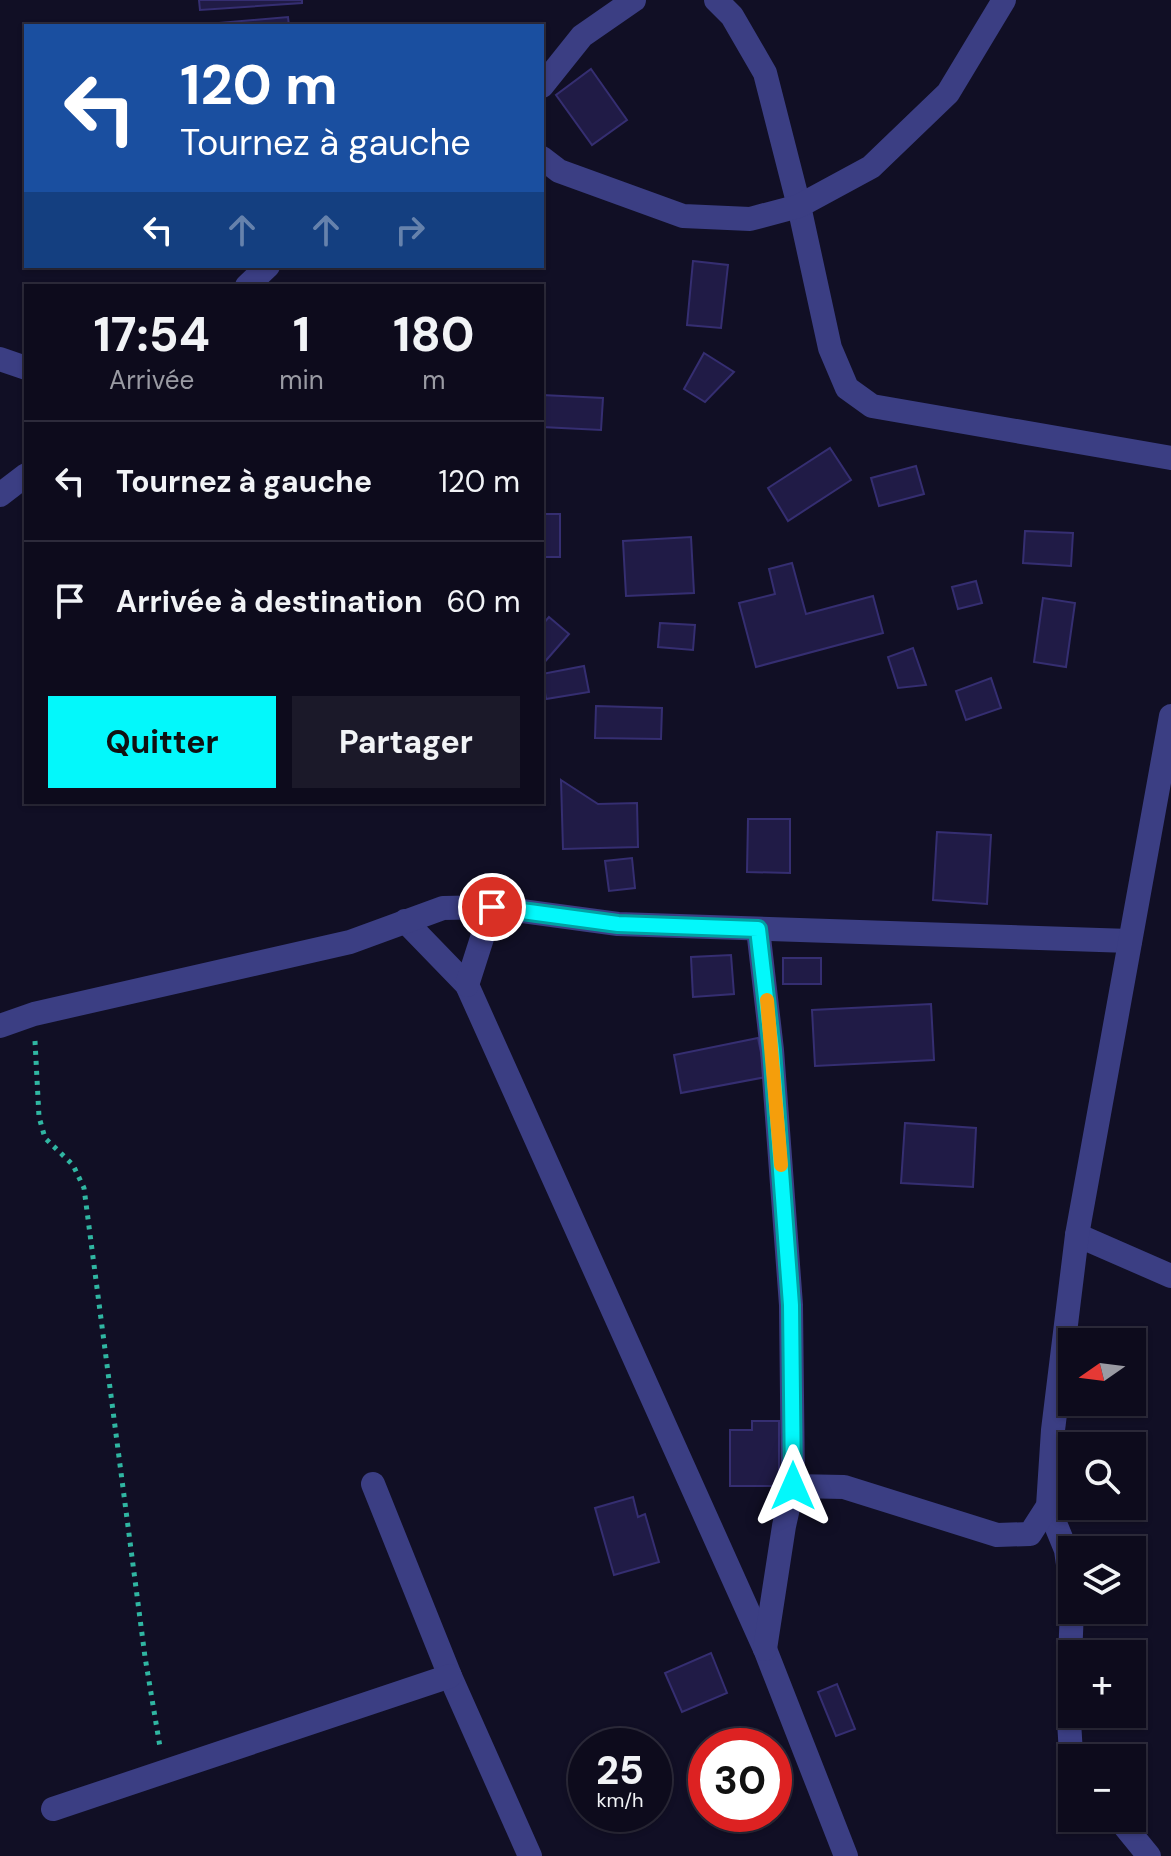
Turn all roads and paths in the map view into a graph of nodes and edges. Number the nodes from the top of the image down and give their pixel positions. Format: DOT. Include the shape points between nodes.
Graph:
graph roads {
  1 [pos="634,0"];
  2 [pos="716,0"];
  3 [pos="1004,0"];
  4 [pos="544,84"];
  5 [pos="544,160"];
  6 [pos="799,206"];
  7 [pos="266,268"];
  8 [pos="249,284"];
  9 [pos="0,359"];
  10 [pos="24,367"];
  11 [pos="1171,458"];
  12 [pos="24,477"];
  13 [pos="0,495"];
  14 [pos="1171,716"];
  15 [pos="492,907"];
  16 [pos="405,921"];
  17 [pos="758,929"];
  18 [pos="1130,941"];
  19 [pos="467,985"];
  20 [pos="34,1014"];
  21 [pos="0,1026"];
  22 [pos="1077,1235"];
  23 [pos="1171,1276"];
  24 [pos="373,1484"];
  25 [pos="793,1486"];
  26 [pos="1048,1506"];
  27 [pos="1060,1536"];
  28 [pos="1071,1624"];
  29 [pos="765,1649"];
  30 [pos="450,1676"];
  31 [pos="1070,1744"];
  32 [pos="164,1772"];
  33 [pos="53,1809"];
  34 [pos="1129,1832"];
  35 [pos="530,1856"];
  36 [pos="846,1856"];
  37 [pos="1149,1856"];
  1 -- 4 [label="street" via="582,36"];
  2 -- 6 [label="street" via="732,16 765,73"];
  3 -- 6 [label="street" via="948,93 871,167"];
  5 -- 6 [label="street" via="559,171 683,216 750,219"];
  6 -- 11 [label="street" via="830,348 847,388 872,406"];
  7 -- 8 [label="street"];
  9 -- 10 [label="street"];
  12 -- 13 [label="street"];
  14 -- 18 [label="street"];
  15 -- 16 [label="street" via="443,908"];
  15 -- 17 [label="street" via="618,924"];
  15 -- 19 [label="street"];
  16 -- 19 [label="street"];
  16 -- 20 [label="street" via="350,942"];
  17 -- 18 [label="street"];
  17 -- 25 [label="street" via="791,1305"];
  18 -- 22 [label="street"];
  19 -- 29 [label="street"];
  20 -- 21 [label="street"];
  20 -- 32 [label="path" via="39,1117 45,1138 73,1165 84,1188"];
  22 -- 23 [label="street"];
  22 -- 26 [label="street"];
  24 -- 30 [label="street"];
  25 -- 26 [label="street" via="844,1487 997,1535 1030,1534"];
  25 -- 29 [label="street"];
  26 -- 27 [label="street"];
  28 -- 31 [label="street"];
  29 -- 36 [label="street"];
  30 -- 32 [label="street"];
  30 -- 35 [label="street"];
  32 -- 33 [label="street"];
  34 -- 37 [label="street"];
}
